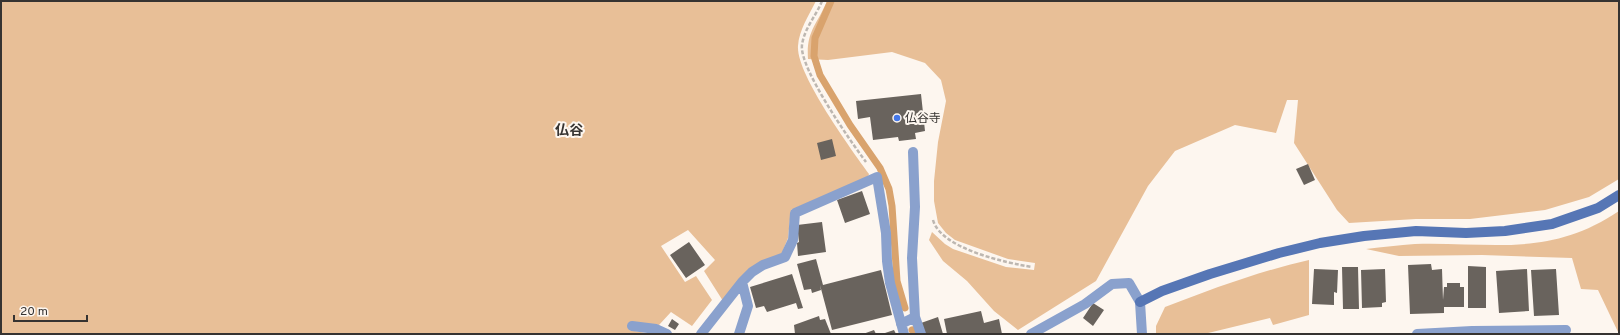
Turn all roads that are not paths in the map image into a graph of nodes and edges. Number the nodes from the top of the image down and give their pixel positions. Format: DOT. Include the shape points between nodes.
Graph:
graph roads {
  1 [pos="913,152"];
  2 [pos="1619,195"];
  3 [pos="742,282"];
  4 [pos="1140,302"];
  5 [pos="915,317"];
  6 [pos="901,324"];
  7 [pos="632,326"];
  8 [pos="1566,330"];
  9 [pos="667,334"];
  10 [pos="701,334"];
  11 [pos="739,334"];
  12 [pos="904,334"];
  13 [pos="921,334"];
  14 [pos="1031,334"];
  15 [pos="1142,334"];
  16 [pos="1417,334"];
  1 -- 5 [label="street" via="912,258"];
  2 -- 4 [label="street" via="1598,208 1552,224 1505,231 1416,232 1364,236 1320,243 1210,274"];
  3 -- 6 [label="street" via="763,265 785,257 793,240 795,213 877,177 886,233 890,283"];
  3 -- 10 [label="street"];
  3 -- 11 [label="street" via="748,306"];
  4 -- 14 [label="street" via="1129,283 1112,284 1085,304"];
  4 -- 15 [label="street"];
  5 -- 6 [label="street"];
  5 -- 13 [label="street"];
  6 -- 12 [label="street"];
  7 -- 9 [label="street" via="656,329"];
  8 -- 16 [label="street"];
}
